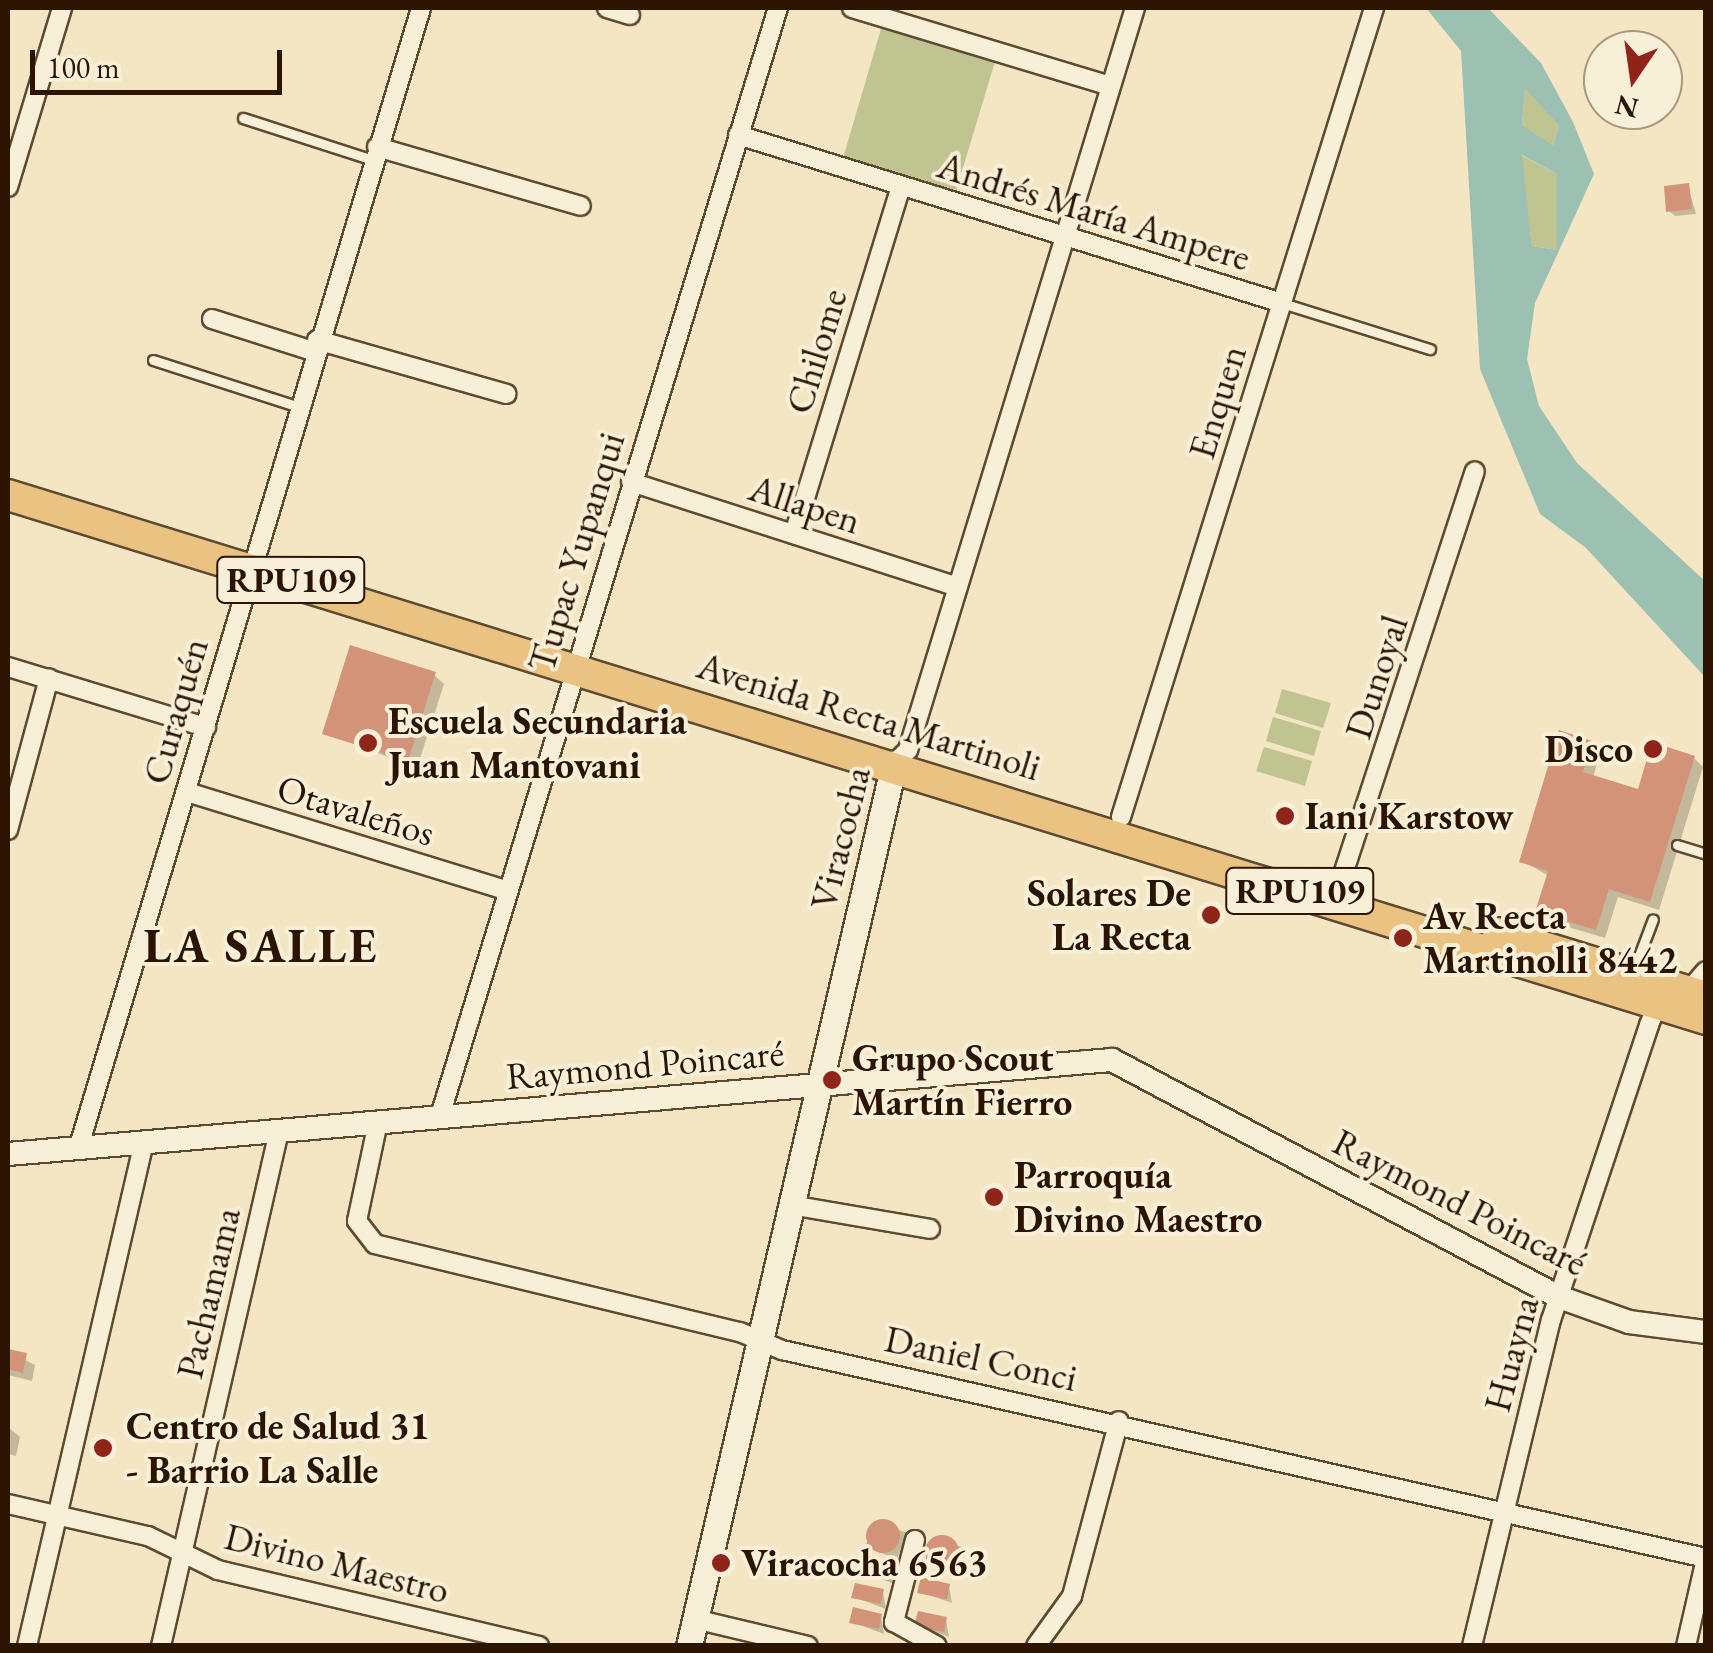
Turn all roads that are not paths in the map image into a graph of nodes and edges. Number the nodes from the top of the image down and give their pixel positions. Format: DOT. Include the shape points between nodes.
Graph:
graph roads {
  1 [pos="62,8"];
  2 [pos="421,8"];
  3 [pos="607,8"];
  4 [pos="778,8"];
  5 [pos="852,8"];
  6 [pos="1135,8"];
  7 [pos="1374,8"];
  8 [pos="630,15"];
  9 [pos="1111,86"];
  10 [pos="243,118"];
  11 [pos="738,135"];
  12 [pos="375,153"];
  13 [pos="901,186"];
  14 [pos="8,187"];
  15 [pos="581,206"];
  16 [pos="1064,235"];
  17 [pos="1282,303"];
  18 [pos="212,319"];
  19 [pos="315,346"];
  20 [pos="1430,349"];
  21 [pos="153,360"];
  22 [pos="506,394"];
  23 [pos="296,406"];
  24 [pos="1474,471"];
  25 [pos="8,475"];
  26 [pos="631,482"];
  27 [pos="8,494"];
  28 [pos="794,534"];
  29 [pos="251,559"];
  30 [pos="958,588"];
  31 [pos="577,658"];
  32 [pos="8,667"];
  33 [pos="48,678"];
  34 [pos="206,727"];
  35 [pos="901,757"];
  36 [pos="186,792"];
  37 [pos="1121,817"];
  38 [pos="8,830"];
  39 [pos="1678,845"];
  40 [pos="1706,854"];
  41 [pos="506,890"];
  42 [pos="1337,893"];
  43 [pos="1653,919"];
  44 [pos="1634,972"];
  45 [pos="1693,1000"];
  46 [pos="818,1085"];
  47 [pos="440,1116"];
  48 [pos="378,1122"];
  49 [pos="280,1131"];
  50 [pos="144,1142"];
  51 [pos="79,1146"];
  52 [pos="8,1154"];
  53 [pos="790,1205"];
  54 [pos="930,1230"];
  55 [pos="1559,1297"];
  56 [pos="1706,1332"];
  57 [pos="759,1338"];
  58 [pos="1119,1421"];
  59 [pos="8,1504"];
  60 [pos="1504,1512"];
  61 [pos="56,1514"];
  62 [pos="915,1540"];
  63 [pos="180,1552"];
  64 [pos="1706,1559"];
  65 [pos="695,1619"];
  66 [pos="26,1646"];
  67 [pos="161,1646"];
  68 [pos="539,1646"];
  69 [pos="689,1646"];
  70 [pos="808,1646"];
  71 [pos="937,1646"];
  72 [pos="1036,1646"];
  73 [pos="1472,1646"];
  74 [pos="1686,1646"];
  1 -- 14 [label="street"];
  2 -- 12 [label="street, Curaquén"];
  3 -- 8 [label="street"];
  4 -- 11 [label="street, Tupac Yupanqui"];
  5 -- 9 [label="street"];
  6 -- 9 [label="street, Viracocha"];
  7 -- 17 [label="street, Enquen"];
  9 -- 16 [label="street, Viracocha"];
  10 -- 12 [label="lane"];
  11 -- 13 [label="street, Andrés María Ampere"];
  11 -- 26 [label="street, Tupac Yupanqui"];
  12 -- 15 [label="street"];
  12 -- 19 [label="street, Curaquén"];
  13 -- 16 [label="street, Andrés María Ampere"];
  13 -- 28 [label="street, Chilome"];
  16 -- 17 [label="street, Andrés María Ampere"];
  16 -- 30 [label="street, Viracocha"];
  17 -- 20 [label="lane, Andrés María Ampere"];
  17 -- 37 [label="street, Enquen"];
  18 -- 19 [label="street"];
  19 -- 22 [label="street"];
  19 -- 23 [label="street, Curaquén"];
  21 -- 23 [label="lane"];
  23 -- 29 [label="street, Curaquén"];
  24 -- 42 [label="street, Dunoyal"];
  25 -- 29 [label="main road, Avenida Recta Martinoli / RPU109"];
  26 -- 28 [label="street, Allapen"];
  26 -- 31 [label="street, Tupac Yupanqui"];
  27 -- 29 [label="main road, Avenida Recta Martinoli / RPU109"];
  28 -- 30 [label="street, Allapen"];
  29 -- 31 [label="main road, Avenida Recta Martinoli / RPU109"];
  29 -- 34 [label="street, Curaquén"];
  30 -- 35 [label="street, Viracocha"];
  31 -- 35 [label="main road, Avenida Recta Martinoli / RPU109"];
  31 -- 41 [label="street, Tupac Yupanqui"];
  32 -- 33 [label="street"];
  33 -- 34 [label="street"];
  33 -- 38 [label="street"];
  34 -- 36 [label="street, Curaquén"];
  35 -- 37 [label="main road, Avenida Recta Martinoli / RPU109"];
  35 -- 42 [label="main road, Avenida Recta Martinoli / RPU109"];
  35 -- 46 [label="main road, Viracocha"];
  36 -- 41 [label="street, Otavaleños"];
  36 -- 51 [label="street, Curaquén"];
  37 -- 42 [label="main road, Avenida Recta Martinoli / RPU109"];
  39 -- 40 [label="lane"];
  41 -- 47 [label="street, Tupac Yupanqui"];
  42 -- 44 [label="main road, Avenida Recta Martinoli / RPU109"];
  42 -- 45 [label="main road, Avenida Recta Martinoli / RPU109" via="1564,975"];
  43 -- 44 [label="lane"];
  44 -- 45 [label="main road, Avenida Recta Martinoli / RPU109"];
  45 -- 55 [label="street, Huayna"];
  46 -- 47 [label="street, Raymond Poincaré"];
  46 -- 53 [label="main road, Viracocha"];
  46 -- 55 [label="street, Raymond Poincaré" via="1112,1060"];
  47 -- 48 [label="street, Raymond Poincaré"];
  48 -- 49 [label="street, Raymond Poincaré"];
  48 -- 57 [label="street, Daniel Conci" via="357,1222 365,1239"];
  49 -- 50 [label="street, Raymond Poincaré"];
  49 -- 63 [label="street, Pachamama"];
  50 -- 51 [label="street, Raymond Poincaré"];
  50 -- 61 [label="street"];
  51 -- 52 [label="street, Raymond Poincaré"];
  53 -- 54 [label="street"];
  53 -- 57 [label="main road, Viracocha"];
  55 -- 56 [label="street, Raymond Poincaré" via="1629,1322"];
  55 -- 60 [label="street, Huayna"];
  57 -- 58 [label="street, Daniel Conci"];
  57 -- 65 [label="main road, Viracocha"];
  58 -- 60 [label="street, Daniel Conci"];
  58 -- 72 [label="street" via="1072,1596"];
  59 -- 61 [label="street, Divino Maestro"];
  60 -- 64 [label="street, Daniel Conci"];
  60 -- 73 [label="street, Huayna"];
  61 -- 63 [label="street, Divino Maestro"];
  61 -- 66 [label="street"];
  62 -- 71 [label="street" via="894,1622"];
  63 -- 67 [label="street, Pachamama"];
  63 -- 68 [label="street, Divino Maestro" via="218,1570"];
  64 -- 74 [label="street"];
  65 -- 69 [label="main road, Viracocha"];
  65 -- 70 [label="street"];
}
